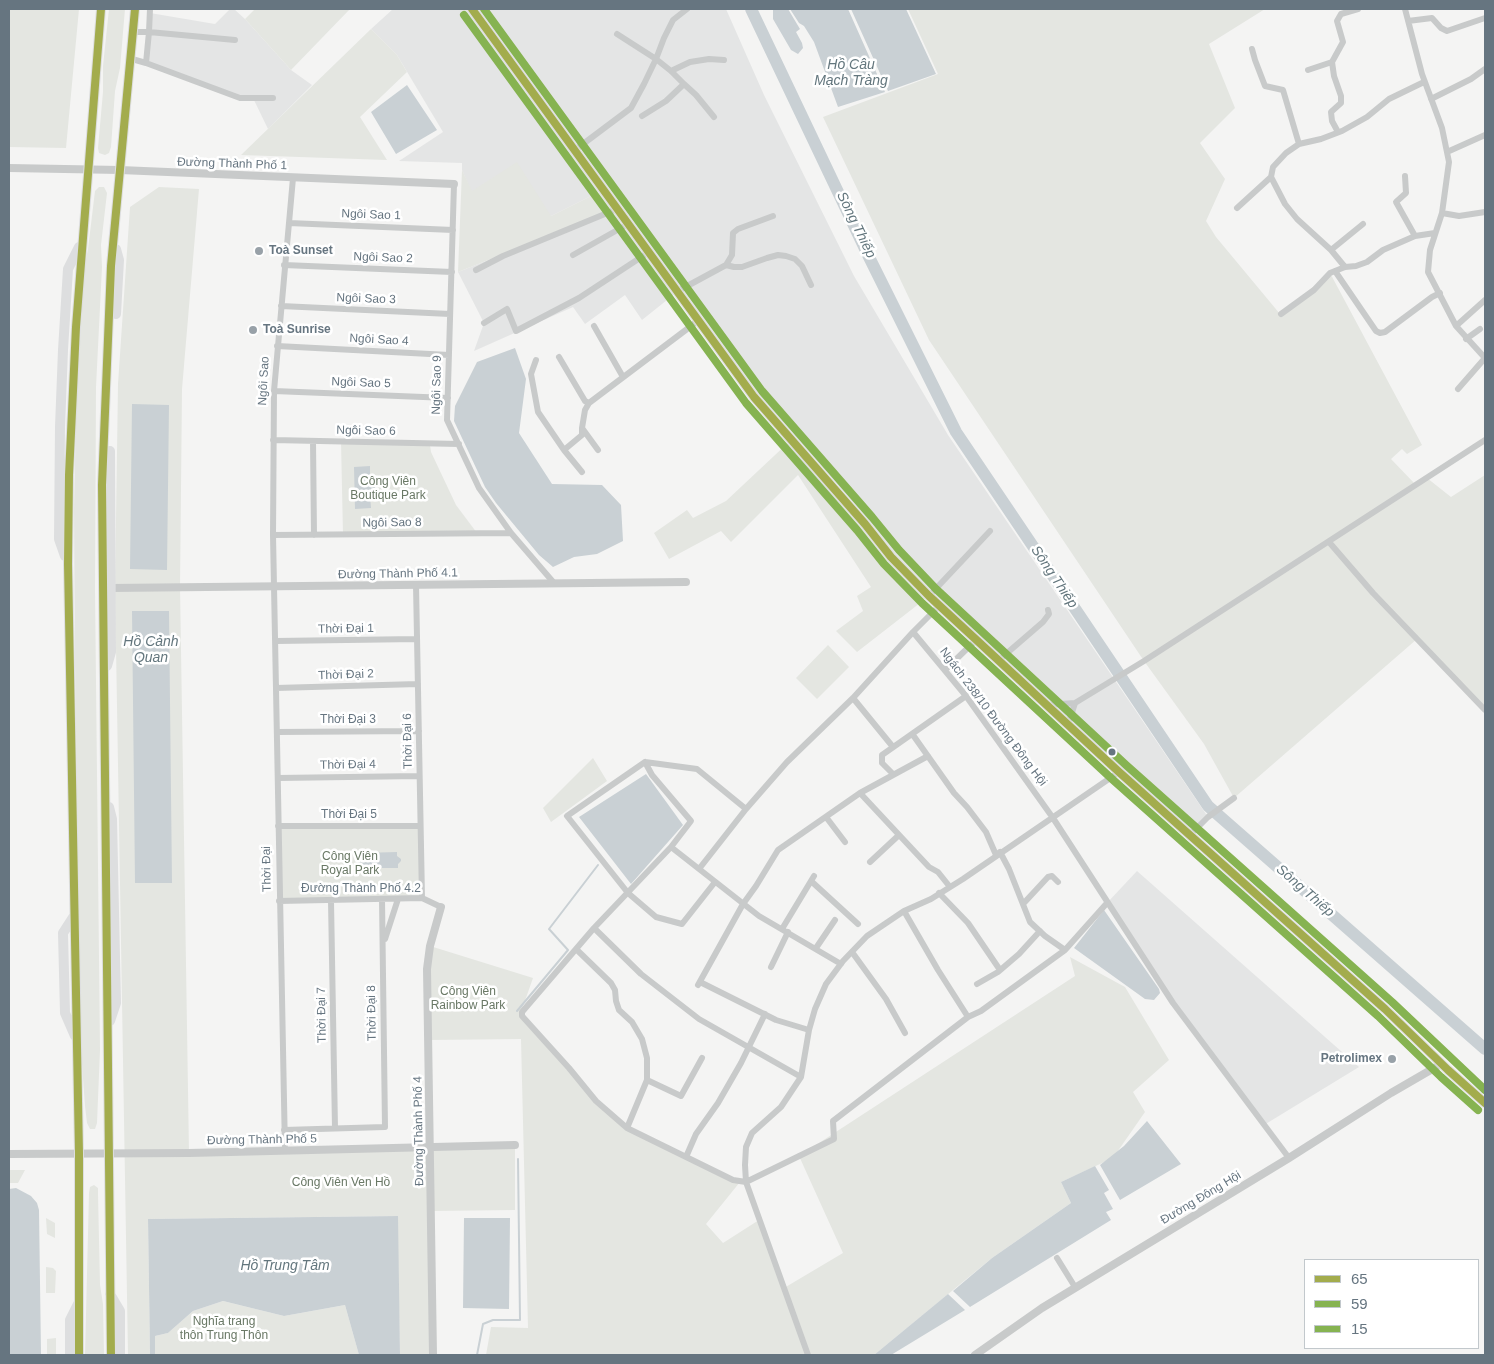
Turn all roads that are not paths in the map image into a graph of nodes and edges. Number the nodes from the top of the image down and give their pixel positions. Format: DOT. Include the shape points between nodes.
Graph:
graph roads {
  1 [pos="101,9"];
  2 [pos="135,9"];
  3 [pos="150,9"];
  4 [pos="472,9"];
  5 [pos="688,9"];
  6 [pos="1358,9"];
  7 [pos="1406,9"];
  8 [pos="1485,18"];
  9 [pos="1408,21"];
  10 [pos="134,32"];
  11 [pos="149,32"];
  12 [pos="617,34"];
  13 [pos="235,40"];
  14 [pos="1252,49"];
  15 [pos="132,59"];
  16 [pos="656,59"];
  17 [pos="724,60"];
  18 [pos="1332,62"];
  19 [pos="146,63"];
  20 [pos="1485,69"];
  21 [pos="1308,70"];
  22 [pos="671,71"];
  23 [pos="1424,82"];
  24 [pos="684,84"];
  25 [pos="273,98"];
  26 [pos="1431,99"];
  27 [pos="642,116"];
  28 [pos="714,117"];
  29 [pos="1338,132"];
  30 [pos="1485,135"];
  31 [pos="1299,144"];
  32 [pos="575,150"];
  33 [pos="1447,152"];
  34 [pos="9,168"];
  35 [pos="89,170"];
  36 [pos="120,170"];
  37 [pos="1405,176"];
  38 [pos="1271,177"];
  39 [pos="293,178"];
  40 [pos="454,184"];
  41 [pos="1237,208"];
  42 [pos="617,209"];
  43 [pos="1485,212"];
  44 [pos="1442,213"];
  45 [pos="773,216"];
  46 [pos="289,223"];
  47 [pos="628,224"];
  48 [pos="1363,224"];
  49 [pos="453,230"];
  50 [pos="1435,233"];
  51 [pos="1415,236"];
  52 [pos="114,240"];
  53 [pos="1331,250"];
  54 [pos="649,252"];
  55 [pos="573,255"];
  56 [pos="726,264"];
  57 [pos="284,265"];
  58 [pos="1345,267"];
  59 [pos="476,270"];
  60 [pos="1335,271"];
  61 [pos="452,272"];
  62 [pos="811,285"];
  63 [pos="678,291"];
  64 [pos="1440,293"];
  65 [pos="1485,300"];
  66 [pos="281,306"];
  67 [pos="450,314"];
  68 [pos="1280,314"];
  69 [pos="699,320"];
  70 [pos="484,323"];
  71 [pos="594,326"];
  72 [pos="1456,326"];
  73 [pos="1480,329"];
  74 [pos="1466,339"];
  75 [pos="278,346"];
  76 [pos="449,355"];
  77 [pos="560,357"];
  78 [pos="536,360"];
  79 [pos="623,377"];
  80 [pos="1458,389"];
  81 [pos="274,391"];
  82 [pos="448,398"];
  83 [pos="589,403"];
  84 [pos="582,428"];
  85 [pos="273,440"];
  86 [pos="1485,440"];
  87 [pos="313,441"];
  88 [pos="459,444"];
  89 [pos="564,450"];
  90 [pos="598,450"];
  91 [pos="582,472"];
  92 [pos="990,531"];
  93 [pos="511,533"];
  94 [pos="273,535"];
  95 [pos="314,535"];
  96 [pos="1329,542"];
  97 [pos="686,582"];
  98 [pos="554,583"];
  99 [pos="416,585"];
  100 [pos="275,586"];
  101 [pos="111,588"];
  102 [pos="929,596"];
  103 [pos="939,606"];
  104 [pos="1048,610"];
  105 [pos="913,632"];
  106 [pos="417,639"];
  107 [pos="976,640"];
  108 [pos="276,641"];
  109 [pos="999,660"];
  110 [pos="945,670"];
  111 [pos="104,679"];
  112 [pos="418,684"];
  113 [pos="276,688"];
  114 [pos="966,696"];
  115 [pos="853,698"];
  116 [pos="1075,702"];
  117 [pos="1046,705"];
  118 [pos="1485,710"];
  119 [pos="1068,725"];
  120 [pos="418,731"];
  121 [pos="277,732"];
  122 [pos="913,735"];
  123 [pos="893,747"];
  124 [pos="928,756"];
  125 [pos="645,762"];
  126 [pos="1119,772"];
  127 [pos="893,774"];
  128 [pos="420,776"];
  129 [pos="278,778"];
  130 [pos="860,793"];
  131 [pos="1232,799"];
  132 [pos="746,809"];
  133 [pos="826,817"];
  134 [pos="1053,818"];
  135 [pos="278,826"];
  136 [pos="420,826"];
  137 [pos="899,835"];
  138 [pos="1190,835"];
  139 [pos="845,842"];
  140 [pos="671,847"];
  141 [pos="998,854"];
  142 [pos="870,862"];
  143 [pos="699,869"];
  144 [pos="715,882"];
  145 [pos="1058,882"];
  146 [pos="950,887"];
  147 [pos="628,893"];
  148 [pos="939,894"];
  149 [pos="422,898"];
  150 [pos="398,899"];
  151 [pos="382,900"];
  152 [pos="279,901"];
  153 [pos="331,901"];
  154 [pos="743,904"];
  155 [pos="1023,904"];
  156 [pos="1107,904"];
  157 [pos="441,908"];
  158 [pos="904,911"];
  159 [pos="835,920"];
  160 [pos="858,924"];
  161 [pos="594,928"];
  162 [pos="785,931"];
  163 [pos="1040,931"];
  164 [pos="383,945"];
  165 [pos="816,948"];
  166 [pos="576,949"];
  167 [pos="1065,950"];
  168 [pos="852,952"];
  169 [pos="841,964"];
  170 [pos="771,967"];
  171 [pos="1000,970"];
  172 [pos="977,984"];
  173 [pos="765,1014"];
  174 [pos="968,1017"];
  175 [pos="809,1030"];
  176 [pos="905,1033"];
  177 [pos="749,1048"];
  178 [pos="702,1058"];
  179 [pos="1441,1064"];
  180 [pos="801,1077"];
  181 [pos="647,1080"];
  182 [pos="1485,1103"];
  183 [pos="335,1128"];
  184 [pos="627,1128"];
  185 [pos="284,1130"];
  186 [pos="515,1145"];
  187 [pos="430,1148"];
  188 [pos="285,1151"];
  189 [pos="79,1153"];
  190 [pos="110,1153"];
  191 [pos="9,1154"];
  192 [pos="686,1157"];
  193 [pos="1289,1158"];
  194 [pos="746,1182"];
  195 [pos="1057,1258"];
  196 [pos="1075,1288"];
  197 [pos="110,1292"];
  198 [pos="79,1301"];
  199 [pos="70,1355"];
  200 [pos="79,1355"];
  201 [pos="111,1355"];
  202 [pos="120,1355"];
  203 [pos="433,1355"];
  204 [pos="808,1355"];
  205 [pos="975,1355"];
  1 -- 35 [label="highway"];
  2 -- 10 [label="highway"];
  3 -- 11 [label="street"];
  4 -- 32 [label="highway"];
  5 -- 16 [label="street" via="673,20"];
  6 -- 18 [label="street" via="1341,14 1337,20 1343,42"];
  7 -- 9 [label="street"];
  8 -- 9 [label="street" via="1447,31 1432,18"];
  9 -- 23 [label="street"];
  10 -- 11 [label="street"];
  10 -- 15 [label="highway"];
  11 -- 13 [label="street"];
  11 -- 19 [label="street"];
  12 -- 16 [label="street"];
  14 -- 31 [label="street" via="1266,86 1283,90"];
  15 -- 19 [label="street"];
  15 -- 36 [label="highway"];
  16 -- 22 [label="street"];
  16 -- 32 [label="street" via="630,108"];
  17 -- 22 [label="street" via="690,62"];
  18 -- 21 [label="street"];
  18 -- 29 [label="street" via="1341,96 1341,103 1331,112"];
  19 -- 25 [label="street" via="240,98"];
  20 -- 26 [label="street"];
  22 -- 24 [label="street"];
  23 -- 26 [label="street"];
  23 -- 29 [label="street" via="1389,99 1367,117"];
  24 -- 27 [label="street" via="666,101"];
  24 -- 28 [label="street"];
  26 -- 33 [label="street"];
  29 -- 31 [label="street" via="1321,140"];
  30 -- 33 [label="street"];
  31 -- 38 [label="street" via="1277,161"];
  32 -- 42 [label="highway"];
  33 -- 44 [label="street" via="1449,162"];
  34 -- 35 [label="street, Đường Thành Phố 1"];
  35 -- 36 [label="street, Đường Thành Phố 1"];
  35 -- 189 [label="highway" via="81,244 68,564"];
  36 -- 39 [label="street, Đường Thành Phố 1"];
  36 -- 52 [label="highway"];
  37 -- 51 [label="street" via="1406,193 1396,202"];
  38 -- 41 [label="street"];
  38 -- 53 [label="street" via="1297,219"];
  39 -- 40 [label="street, Đường Thành Phố 1"];
  39 -- 46 [label="street, Ngôi Sao"];
  40 -- 49 [label="street, Ngôi Sao 9"];
  42 -- 47 [label="highway"];
  42 -- 59 [label="street"];
  43 -- 44 [label="street" via="1459,216"];
  44 -- 50 [label="street"];
  45 -- 56 [label="street" via="734,233 732,255"];
  46 -- 49 [label="street, Ngôi Sao 1"];
  46 -- 57 [label="street, Ngôi Sao"];
  47 -- 54 [label="highway"];
  47 -- 55 [label="street"];
  48 -- 53 [label="street"];
  49 -- 61 [label="street, Ngôi Sao 9"];
  50 -- 51 [label="street"];
  50 -- 64 [label="street" via="1428,272"];
  51 -- 58 [label="street" via="1382,250 1366,262"];
  52 -- 101 [label="highway" via="119,260 110,459"];
  52 -- 111 [label="highway" via="102,485"];
  53 -- 58 [label="street"];
  54 -- 63 [label="highway"];
  54 -- 70 [label="street" via="579,298 516,331 507,309"];
  56 -- 62 [label="street" via="742,267 772,256 786,256 802,266"];
  56 -- 63 [label="street"];
  57 -- 61 [label="street, Ngôi Sao 2"];
  57 -- 66 [label="street, Ngôi Sao"];
  58 -- 60 [label="street"];
  60 -- 64 [label="street" via="1380,333"];
  60 -- 68 [label="street"];
  61 -- 67 [label="street, Ngôi Sao 9"];
  63 -- 69 [label="highway"];
  64 -- 72 [label="street"];
  65 -- 72 [label="street"];
  66 -- 67 [label="street, Ngôi Sao 3"];
  66 -- 75 [label="street, Ngôi Sao"];
  67 -- 76 [label="street, Ngôi Sao 9"];
  69 -- 79 [label="street"];
  69 -- 102 [label="highway" via="754,397 891,557"];
  71 -- 79 [label="street"];
  72 -- 74 [label="street"];
  73 -- 74 [label="street"];
  74 -- 80 [label="street" via="1485,358"];
  75 -- 76 [label="street, Ngôi Sao 4"];
  75 -- 81 [label="street, Ngôi Sao"];
  76 -- 82 [label="street, Ngôi Sao 9"];
  77 -- 83 [label="street"];
  78 -- 89 [label="street" via="531,374 538,412"];
  79 -- 83 [label="street"];
  81 -- 82 [label="street, Ngôi Sao 5"];
  81 -- 85 [label="street, Ngôi Sao"];
  82 -- 88 [label="street, Ngôi Sao 9" via="447,420"];
  83 -- 84 [label="street"];
  84 -- 89 [label="street" via="582,435"];
  84 -- 90 [label="street"];
  85 -- 87 [label="street, Ngôi Sao 6"];
  85 -- 94 [label="street, Ngôi Sao"];
  86 -- 96 [label="street"];
  87 -- 88 [label="street, Ngôi Sao 6"];
  87 -- 95 [label="street"];
  88 -- 93 [label="street, Ngôi Sao 9" via="479,488"];
  89 -- 91 [label="street"];
  92 -- 102 [label="street"];
  93 -- 95 [label="street, Ngôi Sao 8"];
  93 -- 98 [label="street, Ngôi Sao 9"];
  94 -- 95 [label="street, Ngôi Sao 8"];
  94 -- 100 [label="street, Ngôi Sao"];
  96 -- 116 [label="street"];
  96 -- 118 [label="street"];
  97 -- 98 [label="street, Đường Thành Phố 4.1"];
  98 -- 99 [label="street, Đường Thành Phố 4.1"];
  99 -- 100 [label="street, Đường Thành Phố 4.1"];
  99 -- 106 [label="street, Thời Đại 6"];
  100 -- 101 [label="street, Đường Thành Phố 4.1"];
  100 -- 108 [label="street, Thời Đại"];
  101 -- 111 [label="highway" via="111,652"];
  102 -- 103 [label="highway"];
  103 -- 105 [label="street"];
  103 -- 107 [label="highway"];
  104 -- 109 [label="street" via="1043,622"];
  105 -- 110 [label="street, Ngách 238/10 Đường Đông Hội"];
  105 -- 115 [label="street"];
  106 -- 108 [label="street, Thời Đại 1"];
  106 -- 112 [label="street, Thời Đại 6"];
  107 -- 109 [label="highway"];
  107 -- 110 [label="street"];
  108 -- 113 [label="street, Thời Đại"];
  109 -- 117 [label="highway"];
  110 -- 114 [label="street, Ngách 238/10 Đường Đông Hội"];
  111 -- 190 [label="highway"];
  112 -- 113 [label="street, Thời Đại 2"];
  112 -- 120 [label="street, Thời Đại 6"];
  113 -- 121 [label="street, Thời Đại"];
  114 -- 122 [label="street"];
  114 -- 134 [label="street, Ngách 238/10 Đường Đông Hội"];
  115 -- 123 [label="street"];
  115 -- 132 [label="street" via="787,762"];
  116 -- 117 [label="street"];
  116 -- 119 [label="street"];
  117 -- 119 [label="highway"];
  119 -- 126 [label="highway"];
  120 -- 121 [label="street, Thời Đại 3"];
  120 -- 128 [label="street, Thời Đại 6"];
  121 -- 129 [label="street, Thời Đại"];
  122 -- 123 [label="street"];
  122 -- 124 [label="street"];
  123 -- 127 [label="street" via="881,758"];
  124 -- 127 [label="street"];
  124 -- 141 [label="street" via="986,832"];
  125 -- 132 [label="street" via="697,769"];
  125 -- 140 [label="street" via="690,822"];
  125 -- 147 [label="street" via="567,816"];
  126 -- 134 [label="street"];
  126 -- 138 [label="highway"];
  127 -- 130 [label="street"];
  128 -- 129 [label="street, Thời Đại 4"];
  128 -- 136 [label="street, Thời Đại 6"];
  129 -- 135 [label="street, Thời Đại"];
  130 -- 133 [label="street"];
  130 -- 137 [label="street"];
  131 -- 138 [label="street"];
  132 -- 143 [label="street"];
  133 -- 139 [label="street"];
  133 -- 154 [label="street" via="778,850"];
  134 -- 141 [label="street"];
  134 -- 156 [label="street, Ngách 238/10 Đường Đông Hội"];
  135 -- 136 [label="street, Thời Đại 5"];
  135 -- 152 [label="street, Thời Đại"];
  136 -- 149 [label="street, Thời Đại 6"];
  137 -- 142 [label="street"];
  137 -- 146 [label="street"];
  138 -- 179 [label="highway" via="1385,1009"];
  140 -- 143 [label="street"];
  140 -- 147 [label="street"];
  141 -- 146 [label="street"];
  141 -- 155 [label="street" via="1009,869"];
  143 -- 144 [label="street"];
  144 -- 147 [label="street" via="682,924 656,917"];
  144 -- 154 [label="street"];
  145 -- 155 [label="street" via="1052,876 1048,877"];
  146 -- 148 [label="street"];
  147 -- 161 [label="street"];
  148 -- 158 [label="street"];
  148 -- 171 [label="street" via="968,923"];
  149 -- 150 [label="street, Đường Thành Phố 4.2"];
  149 -- 157 [label="street, Đường Thành Phố 4.2"];
  150 -- 151 [label="street, Đường Thành Phố 4.2"];
  150 -- 164 [label="street"];
  151 -- 153 [label="street, Đường Thành Phố 4.2"];
  151 -- 164 [label="street, Thời Đại 8"];
  152 -- 153 [label="street, Đường Thành Phố 4.2"];
  152 -- 185 [label="street, Thời Đại"];
  153 -- 183 [label="street, Thời Đại 7"];
  154 -- 162 [label="street"];
  154 -- 173 [label="street" via="699,984"];
  155 -- 163 [label="street" via="1030,922"];
  156 -- 167 [label="street"];
  156 -- 193 [label="street, Ngách 238/10 Đường Đông Hội" via="1173,1003"];
  157 -- 187 [label="street, Đường Thành Phố 4" via="427,969"];
  158 -- 168 [label="street" via="867,936"];
  158 -- 174 [label="street"];
  159 -- 165 [label="street"];
  160 -- 162 [label="street" via="813,878"];
  161 -- 166 [label="street"];
  161 -- 177 [label="street" via="668,996 699,1019"];
  162 -- 165 [label="street"];
  162 -- 170 [label="street"];
  163 -- 167 [label="street"];
  163 -- 171 [label="street"];
  164 -- 183 [label="street, Thời Đại 8" via="385,1127"];
  165 -- 169 [label="street"];
  166 -- 181 [label="street" via="611,983 619,1010 632,1022 642,1039 647,1058"];
  166 -- 184 [label="street" via="526,1006 522,1016 596,1101"];
  167 -- 174 [label="street"];
  168 -- 169 [label="street"];
  168 -- 176 [label="street" via="886,999"];
  169 -- 175 [label="street" via="826,984"];
  171 -- 172 [label="street"];
  173 -- 175 [label="street"];
  173 -- 177 [label="street"];
  174 -- 194 [label="street" via="832,1122 834,1139"];
  175 -- 180 [label="street"];
  177 -- 180 [label="street"];
  177 -- 192 [label="street" via="696,1134"];
  178 -- 181 [label="street" via="681,1096"];
  179 -- 182 [label="highway"];
  179 -- 193 [label="street, Đường Đông Hội"];
  180 -- 194 [label="street" via="781,1107 752,1133 746,1148"];
  181 -- 184 [label="street"];
  183 -- 185 [label="street"];
  184 -- 192 [label="street"];
  185 -- 188 [label="street, Thời Đại"];
  186 -- 187 [label="street, Đường Thành Phố 5"];
  187 -- 188 [label="street, Đường Thành Phố 5"];
  187 -- 203 [label="street, Đường Thành Phố 4"];
  188 -- 190 [label="street, Đường Thành Phố 5"];
  189 -- 190 [label="street, Đường Thành Phố 5"];
  189 -- 191 [label="street, Đường Thành Phố 5"];
  189 -- 198 [label="highway"];
  190 -- 197 [label="highway"];
  192 -- 194 [label="street" via="733,1180"];
  193 -- 196 [label="street, Đường Đông Hội"];
  194 -- 204 [label="street"];
  195 -- 196 [label="street"];
  196 -- 205 [label="street, Đường Đông Hội"];
  197 -- 201 [label="highway"];
  197 -- 202 [label="highway" via="120,1311"];
  198 -- 199 [label="highway" via="70,1320"];
  198 -- 200 [label="highway"];
}
